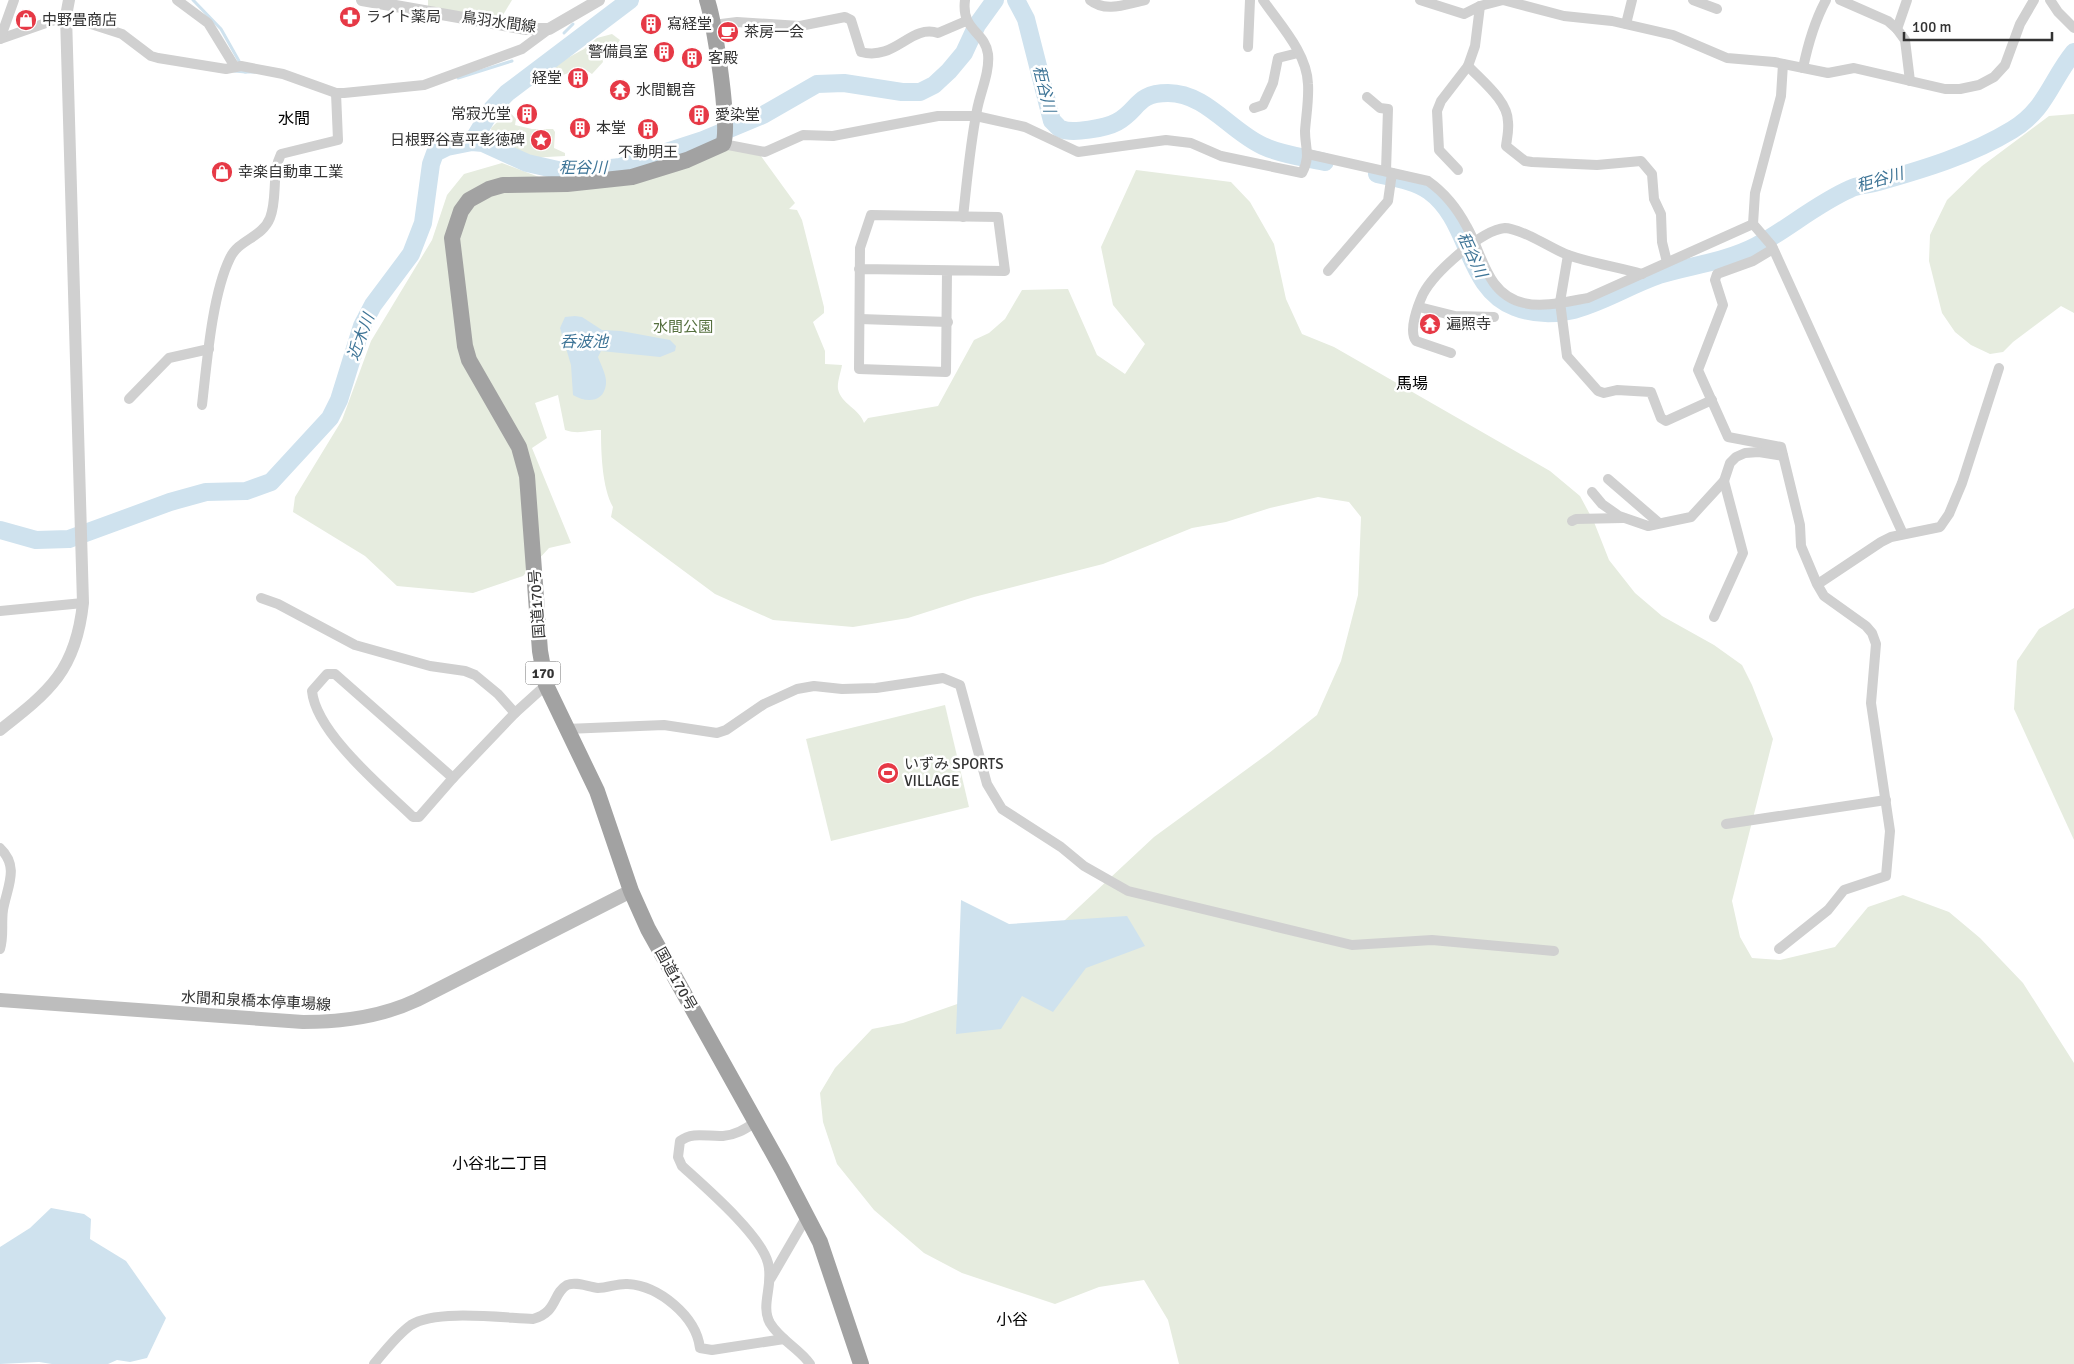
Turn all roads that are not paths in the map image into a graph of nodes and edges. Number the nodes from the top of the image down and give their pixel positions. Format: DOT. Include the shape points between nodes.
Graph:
graph roads {
  1 [pos="14,0"];
  2 [pos="69,0"];
  3 [pos="177,0"];
  4 [pos="362,0"];
  5 [pos="598,0"];
  6 [pos="708,0"];
  7 [pos="965,0"];
  8 [pos="1090,0"];
  9 [pos="1250,0"];
  10 [pos="1262,0"];
  11 [pos="1420,0"];
  12 [pos="1632,0"];
  13 [pos="1693,0"];
  14 [pos="1826,0"];
  15 [pos="1840,0"];
  16 [pos="1907,0"];
  17 [pos="2034,0"];
  18 [pos="2050,0"];
  19 [pos="1139,1"];
  20 [pos="388,2"];
  21 [pos="1483,4"];
  22 [pos="1717,9"];
  23 [pos="66,16"];
  24 [pos="966,21"];
  25 [pos="1626,24"];
  26 [pos="713,25"];
  27 [pos="2074,28"];
  28 [pos="549,29"];
  29 [pos="1897,29"];
  30 [pos="0,39"];
  31 [pos="1248,47"];
  32 [pos="1298,53"];
  33 [pos="1783,64"];
  34 [pos="1468,66"];
  35 [pos="235,67"];
  36 [pos="1803,68"];
  37 [pos="1910,81"];
  38 [pos="336,92"];
  39 [pos="1368,97"];
  40 [pos="1254,108"];
  41 [pos="976,116"];
  42 [pos="724,142"];
  43 [pos="1308,154"];
  44 [pos="1458,170"];
  45 [pos="1389,172"];
  46 [pos="964,217"];
  47 [pos="1753,224"];
  48 [pos="1473,243"];
  49 [pos="1773,247"];
  50 [pos="1568,255"];
  51 [pos="1667,262"];
  52 [pos="859,268"];
  53 [pos="948,271"];
  54 [pos="1328,272"];
  55 [pos="1642,274"];
  56 [pos="1560,302"];
  57 [pos="1419,307"];
  58 [pos="1494,317"];
  59 [pos="860,319"];
  60 [pos="948,322"];
  61 [pos="209,349"];
  62 [pos="1451,353"];
  63 [pos="1999,368"];
  64 [pos="129,399"];
  65 [pos="1712,400"];
  66 [pos="202,405"];
  67 [pos="1783,456"];
  68 [pos="1608,479"];
  69 [pos="1724,481"];
  70 [pos="1592,492"];
  71 [pos="1625,518"];
  72 [pos="1572,521"];
  73 [pos="1659,523"];
  74 [pos="1902,534"];
  75 [pos="1818,584"];
  76 [pos="261,598"];
  77 [pos="83,603"];
  78 [pos="0,611"];
  79 [pos="1714,617"];
  80 [pos="546,685"];
  81 [pos="515,713"];
  82 [pos="566,729"];
  83 [pos="0,730"];
  84 [pos="453,778"];
  85 [pos="1886,800"];
  86 [pos="1726,824"];
  87 [pos="0,848"];
  88 [pos="631,891"];
  89 [pos="0,949"];
  90 [pos="1779,949"];
  91 [pos="1554,951"];
  92 [pos="0,1000"];
  93 [pos="756,1122"];
  94 [pos="807,1216"];
  95 [pos="771,1278"];
  96 [pos="784,1339"];
  97 [pos="374,1364"];
  98 [pos="810,1364"];
  99 [pos="861,1364"];
  1 -- 30 [label="street"];
  2 -- 23 [label="street"];
  3 -- 35 [label="street" via="208,23"];
  4 -- 20 [label="street, 鳥羽水間線"];
  5 -- 28 [label="street, 鳥羽水間線"];
  6 -- 26 [label="highway"];
  7 -- 24 [label="street" via="963,11"];
  8 -- 19 [label="street" via="1105,8"];
  9 -- 31 [label="street"];
  10 -- 32 [label="street"];
  11 -- 21 [label="street" via="1464,14"];
  12 -- 25 [label="street"];
  13 -- 22 [label="street"];
  14 -- 36 [label="street" via="1810,37"];
  15 -- 29 [label="street" via="1888,21"];
  16 -- 29 [label="street"];
  17 -- 37 [label="street" via="2020,24 2005,65 1994,77 1979,85 1960,89 1944,89"];
  18 -- 27 [label="street"];
  20 -- 28 [label="street, 鳥羽水間線" via="526,29"];
  21 -- 25 [label="street" via="1503,0 1564,16"];
  21 -- 34 [label="street"];
  23 -- 30 [label="street"];
  23 -- 35 [label="street" via="122,34 150,56 226,69"];
  23 -- 77 [label="street"];
  24 -- 26 [label="street" via="938,33 929,30 906,39 894,49 872,55 861,52 851,20 845,17 800,26 737,22"];
  24 -- 41 [label="street" via="988,54"];
  25 -- 33 [label="street" via="1673,35 1727,58"];
  26 -- 42 [label="highway" via="724,115"];
  28 -- 38 [label="street" via="522,49 424,85"];
  29 -- 37 [label="street" via="1905,40"];
  32 -- 40 [label="street" via="1278,58 1273,83 1263,105"];
  32 -- 43 [label="street" via="1305,66 1308,84 1305,134"];
  33 -- 36 [label="street"];
  33 -- 47 [label="street" via="1781,96 1755,193"];
  34 -- 44 [label="street" via="1437,111 1440,150"];
  34 -- 51 [label="street" via="1498,98 1508,122 1506,146 1525,161 1597,165 1641,161 1652,174"];
  35 -- 38 [label="street" via="283,74"];
  36 -- 37 [label="street" via="1828,73 1854,68"];
  38 -- 61 [label="street" via="338,140 280,154 270,218 257,236 240,244 231,256 222,278"];
  39 -- 45 [label="street" via="1380,108 1388,109"];
  41 -- 42 [label="street" via="938,116 834,136 803,135 765,152"];
  41 -- 43 [label="street" via="1025,127 1078,152 1166,140 1191,143 1221,156 1302,172"];
  41 -- 46 [label="street"];
  42 -- 80 [label="highway, 国道170号 / 170" via="687,160 632,177 576,183 503,185 489,189 469,200 455,225 452,238 454,270 465,346 469,360 518,447 526,476 540,651"];
  43 -- 45 [label="street"];
  45 -- 48 [label="street" via="1428,180 1442,191 1458,210"];
  45 -- 54 [label="street" via="1388,201"];
  46 -- 52 [label="street" via="870,215 860,248"];
  46 -- 53 [label="street" via="998,217 1005,271"];
  47 -- 49 [label="street"];
  47 -- 51 [label="street"];
  48 -- 50 [label="street" via="1506,228"];
  48 -- 56 [label="street" via="1488,275 1504,294 1526,303"];
  48 -- 57 [label="street" via="1437,274 1422,296"];
  49 -- 65 [label="street" via="1753,261 1717,274 1715,280 1723,306 1698,370"];
  49 -- 74 [label="street"];
  50 -- 55 [label="street"];
  50 -- 56 [label="street"];
  51 -- 55 [label="street"];
  52 -- 53 [label="street"];
  52 -- 59 [label="street"];
  53 -- 60 [label="street"];
  55 -- 56 [label="street" via="1588,298"];
  56 -- 65 [label="street" via="1567,356 1598,392 1652,392 1661,418 1666,422"];
  57 -- 58 [label="street" via="1455,316"];
  57 -- 62 [label="street" via="1412,331 1416,341"];
  59 -- 60 [label="street"];
  59 -- 60 [label="street" via="859,369 878,370 946,372"];
  61 -- 64 [label="street" via="169,358"];
  61 -- 66 [label="street"];
  63 -- 74 [label="street" via="1949,514 1940,527"];
  65 -- 67 [label="street" via="1728,437 1781,447"];
  67 -- 69 [label="street" via="1745,453 1730,463"];
  67 -- 75 [label="street" via="1800,525 1801,546"];
  68 -- 73 [label="street"];
  69 -- 73 [label="street" via="1691,517"];
  69 -- 79 [label="street" via="1743,553"];
  70 -- 71 [label="street" via="1602,504"];
  71 -- 72 [label="street"];
  71 -- 73 [label="street" via="1648,526"];
  74 -- 75 [label="street" via="1881,542"];
  75 -- 85 [label="street" via="1824,596 1866,626 1876,644 1871,703"];
  76 -- 81 [label="street" via="355,645 476,675"];
  77 -- 78 [label="street"];
  77 -- 83 [label="street" via="77,640 62,672 51,687"];
  80 -- 81 [label="street"];
  80 -- 82 [label="highway, 国道170号 / 170"];
  81 -- 84 [label="street"];
  82 -- 88 [label="highway, 国道170号 / 170" via="597,791"];
  82 -- 91 [label="street" via="664,725 717,734 764,704 796,689 814,686 876,688 943,678 960,685 987,784 1002,809 1084,866 1128,891 1352,945 1432,940"];
  84 -- 84 [label="street" via="419,816 413,817 350,755 320,718 312,691 327,674 335,674"];
  85 -- 86 [label="street"];
  85 -- 90 [label="street" via="1890,831 1886,876 1844,890 1828,910"];
  87 -- 89 [label="street" via="11,862 12,876 3,911"];
  88 -- 92 [label="main road, 水間和泉橋本停車場線" via="412,1003 364,1017 303,1022"];
  88 -- 93 [label="highway, 国道170号 / 170" via="652,936"];
  93 -- 94 [label="highway, 国道170号 / 170"];
  93 -- 95 [label="street" via="739,1133 686,1136 680,1141 678,1157 682,1166 751,1235 768,1261"];
  94 -- 95 [label="street"];
  94 -- 99 [label="highway, 国道170号 / 170" via="832,1272"];
  95 -- 96 [label="street" via="765,1309 770,1323"];
  96 -- 97 [label="street" via="712,1350 700,1348 699,1336 683,1315 659,1293 627,1284 605,1288 575,1284 568,1285 552,1308 534,1319 427,1318 412,1324"];
  96 -- 98 [label="street"];
}
